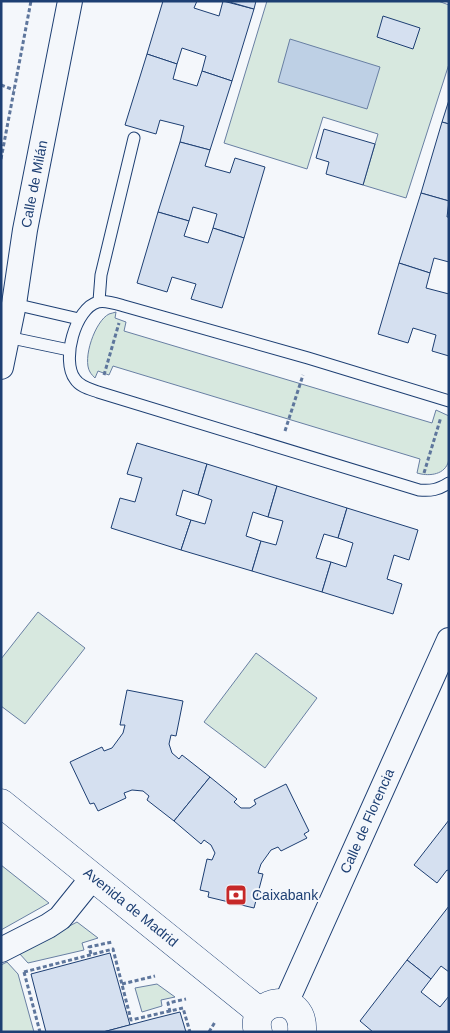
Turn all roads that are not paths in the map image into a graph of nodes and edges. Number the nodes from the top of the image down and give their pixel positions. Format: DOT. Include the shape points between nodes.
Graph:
graph roads {
  1 [pos="70,1"];
  2 [pos="134,138"];
  3 [pos="99,301"];
  4 [pos="14,304"];
  5 [pos="79,319"];
  6 [pos="7,337"];
  7 [pos="69,350"];
  8 [pos="1,367"];
  9 [pos="447,400"];
  10 [pos="449,483"];
  11 [pos="449,640"];
  12 [pos="1,803"];
  13 [pos="93,877"];
  14 [pos="2,950"];
  15 [pos="286,1003"];
  16 [pos="259,1022"];
  17 [pos="302,1032"];
  1 -- 4 [label="street, Calle de Milán" via="25,230"];
  2 -- 3 [label="lane" via="101,275"];
  3 -- 5 [label="lane"];
  3 -- 9 [label="lane"];
  4 -- 5 [label="lane"];
  4 -- 6 [label="street, Calle de Milán"];
  5 -- 7 [label="lane"];
  6 -- 7 [label="lane"];
  6 -- 8 [label="street, Calle de Milán"];
  7 -- 10 [label="lane" via="69,367 74,379 98,392 419,490 431,491"];
  11 -- 15 [label="street, Calle de Florencia"];
  12 -- 13 [label="street, Avenida de Madrid"];
  13 -- 14 [label="street" via="60,918"];
  13 -- 16 [label="street, Avenida de Madrid"];
  15 -- 16 [label="street" via="276,1002 267,1006"];
  15 -- 17 [label="street" via="300,1014"];
}
